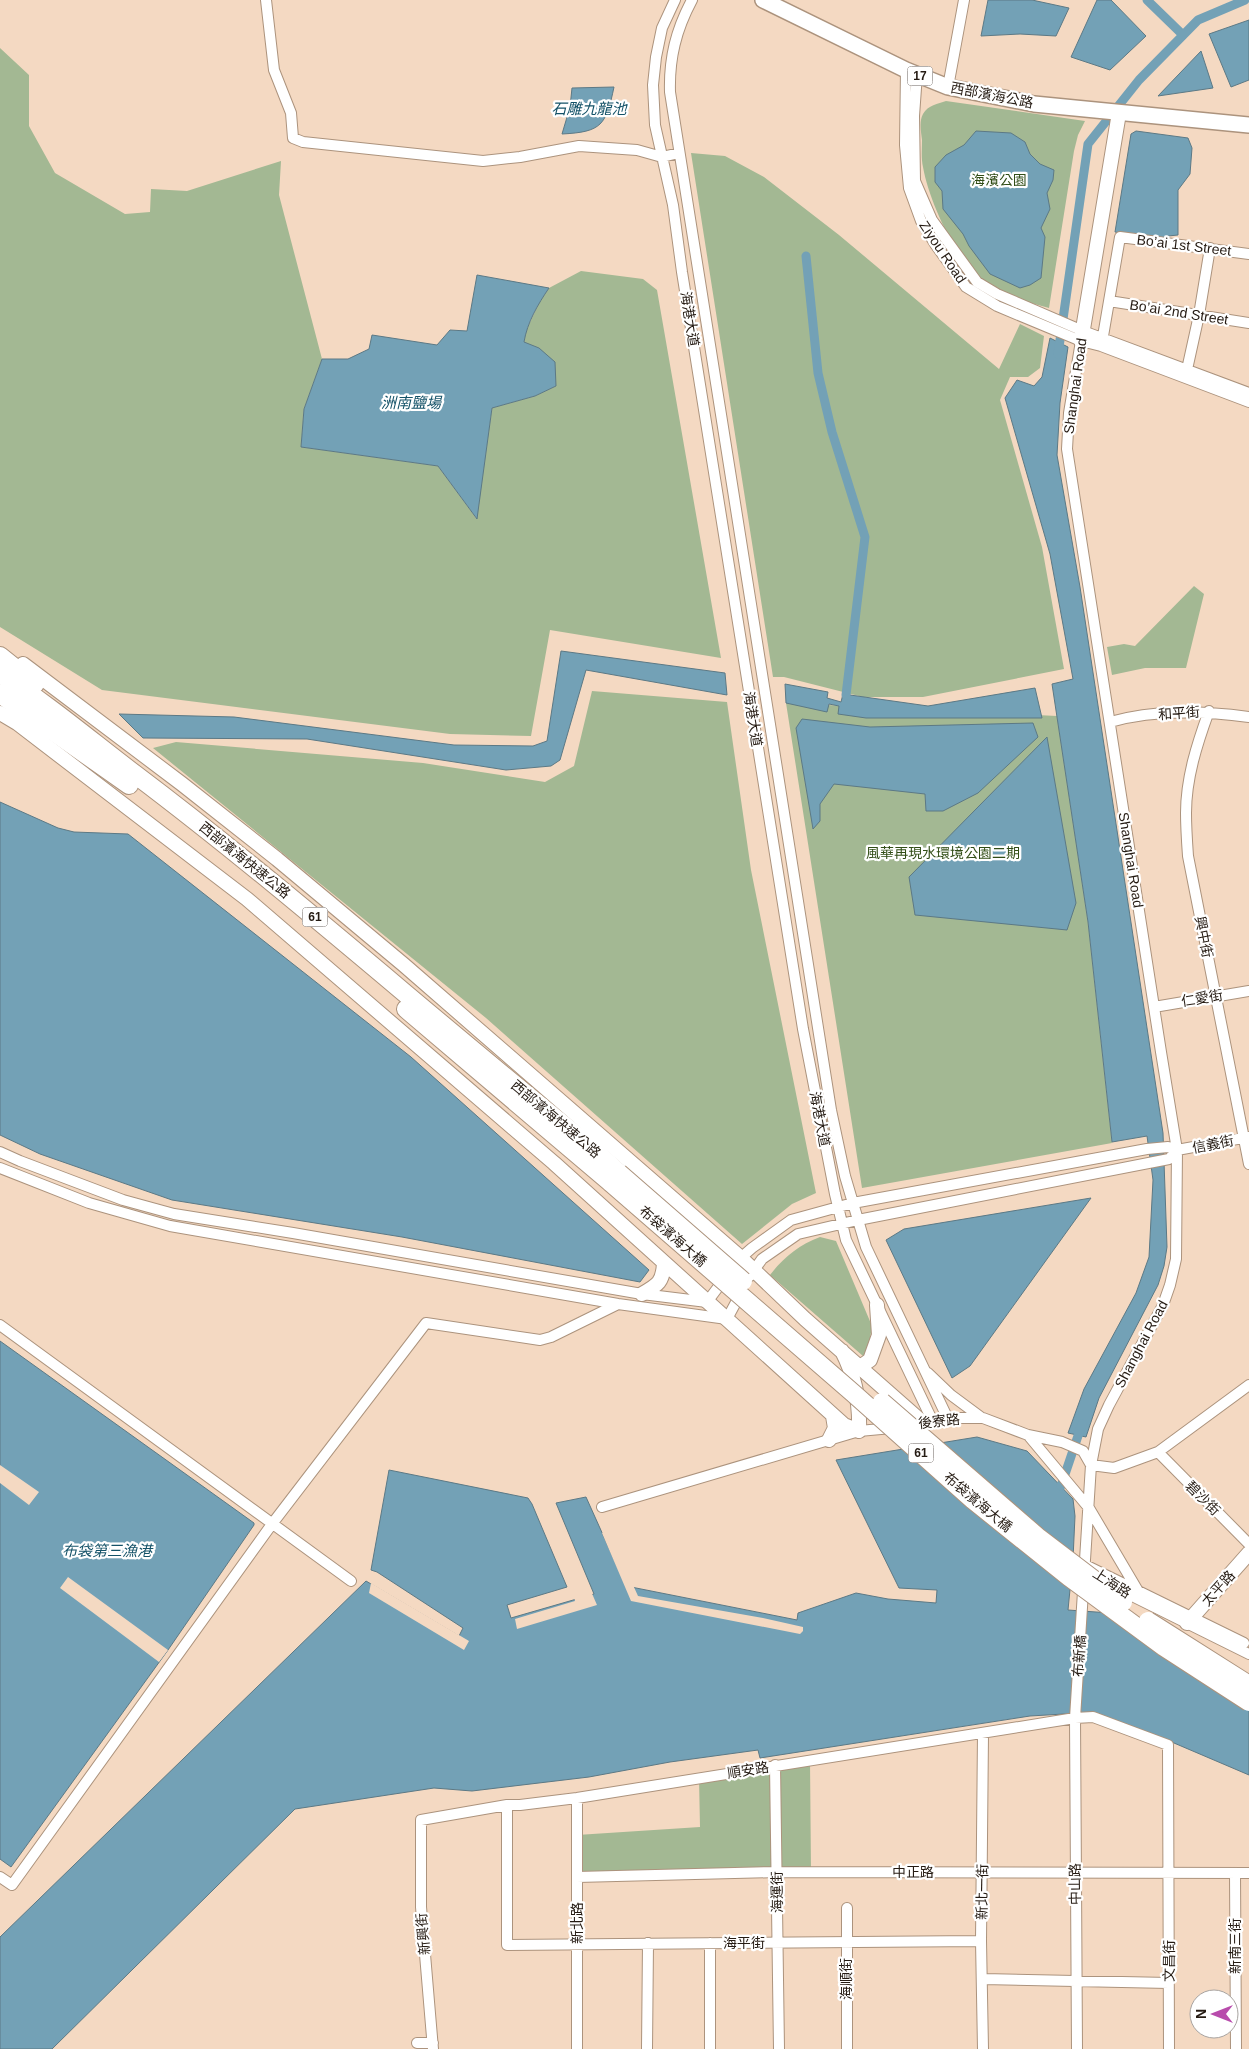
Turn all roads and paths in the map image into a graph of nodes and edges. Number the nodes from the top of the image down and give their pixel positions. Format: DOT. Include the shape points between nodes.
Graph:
graph roads {
  1 [pos="266,0"];
  2 [pos="675,0"];
  3 [pos="692,0"];
  4 [pos="763,0"];
  5 [pos="964,0"];
  6 [pos="912,72"];
  7 [pos="948,88"];
  8 [pos="1119,113"];
  9 [pos="1249,125"];
  10 [pos="679,153"];
  11 [pos="662,157"];
  12 [pos="1210,248"];
  13 [pos="1249,254"];
  14 [pos="1108,305"];
  15 [pos="1199,315"];
  16 [pos="1249,323"];
  17 [pos="1078,334"];
  18 [pos="1102,342"];
  19 [pos="1186,373"];
  20 [pos="1249,393"];
  21 [pos="1249,402"];
  22 [pos="0,648"];
  23 [pos="0,656"];
  24 [pos="0,674"];
  25 [pos="0,688"];
  26 [pos="0,694"];
  27 [pos="1209,712"];
  28 [pos="0,713"];
  29 [pos="1249,717"];
  30 [pos="1110,722"];
  31 [pos="129,785"];
  32 [pos="192,817"];
  33 [pos="1249,991"];
  34 [pos="1216,996"];
  35 [pos="1154,1006"];
  36 [pos="1246,1137"];
  37 [pos="1172,1148"];
  38 [pos="0,1152"];
  39 [pos="1249,1164"];
  40 [pos="0,1168"];
  41 [pos="615,1178"];
  42 [pos="853,1203"];
  43 [pos="838,1207"];
  44 [pos="858,1220"];
  45 [pos="842,1223"];
  46 [pos="740,1257"];
  47 [pos="664,1263"];
  48 [pos="753,1271"];
  49 [pos="642,1294"];
  50 [pos="707,1302"];
  51 [pos="618,1304"];
  52 [pos="877,1305"];
  53 [pos="727,1319"];
  54 [pos="0,1325"];
  55 [pos="842,1351"];
  56 [pos="860,1367"];
  57 [pos="923,1368"];
  58 [pos="1249,1385"];
  59 [pos="834,1416"];
  60 [pos="983,1418"];
  61 [pos="948,1419"];
  62 [pos="928,1422"];
  63 [pos="859,1431"];
  64 [pos="1028,1435"];
  65 [pos="829,1440"];
  66 [pos="1158,1452"];
  67 [pos="1092,1465"];
  68 [pos="602,1507"];
  69 [pos="1089,1508"];
  70 [pos="272,1524"];
  71 [pos="1249,1544"];
  72 [pos="1249,1553"];
  73 [pos="1086,1565"];
  74 [pos="352,1581"];
  75 [pos="1138,1590"];
  76 [pos="1084,1594"];
  77 [pos="1189,1620"];
  78 [pos="1249,1646"];
  79 [pos="1249,1654"];
  80 [pos="1249,1685"];
  81 [pos="1249,1702"];
  82 [pos="1075,1718"];
  83 [pos="983,1734"];
  84 [pos="775,1765"];
  85 [pos="577,1798"];
  86 [pos="507,1805"];
  87 [pos="421,1820"];
  88 [pos="777,1872"];
  89 [pos="983,1872"];
  90 [pos="1075,1872"];
  91 [pos="1170,1872"];
  92 [pos="1235,1873"];
  93 [pos="1249,1873"];
  94 [pos="0,1877"];
  95 [pos="577,1877"];
  96 [pos="847,1908"];
  97 [pos="981,1941"];
  98 [pos="846,1943"];
  99 [pos="577,1944"];
  100 [pos="648,1944"];
  101 [pos="710,1944"];
  102 [pos="778,1944"];
  103 [pos="983,1979"];
  104 [pos="1076,1982"];
  105 [pos="1169,1984"];
  106 [pos="417,2043"];
  107 [pos="433,2046"];
  108 [pos="577,2049"];
  109 [pos="647,2049"];
  110 [pos="710,2049"];
  111 [pos="779,2049"];
  112 [pos="846,2049"];
  113 [pos="982,2049"];
  114 [pos="1076,2049"];
  115 [pos="1169,2049"];
  116 [pos="1236,2049"];
  1 -- 11 [label="street" via="274,70 291,113 293,138 303,142 484,161 578,146 637,150"];
  2 -- 11 [label="street, 海港大道" via="662,28 654,75 655,125"];
  3 -- 10 [label="street, 海港大道" via="674,42 671,64 670,92"];
  4 -- 6 [label="main road, 西部濱海公路 / 17"];
  5 -- 7 [label="street"];
  6 -- 7 [label="main road, 西部濱海公路 / 17"];
  6 -- 17 [label="street, Ziyou Road" via="905,146 909,188 920,221 966,287 997,306"];
  7 -- 8 [label="main road, 西部濱海公路 / 17" via="1034,104"];
  8 -- 9 [label="main road, 17"];
  8 -- 17 [label="street, Shanghai Road"];
  10 -- 11 [label="street"];
  10 -- 42 [label="street, 海港大道" via="831,1110"];
  11 -- 43 [label="street, 海港大道" via="673,205 800,1010"];
  12 -- 13 [label="street, Bo’ai 1st Street"];
  12 -- 14 [label="street, Bo’ai 1st Street" via="1120,237"];
  12 -- 15 [label="street"];
  14 -- 15 [label="street, Bo’ai 2nd Street"];
  14 -- 18 [label="street"];
  15 -- 16 [label="street, Bo’ai 2nd Street"];
  15 -- 19 [label="street"];
  17 -- 18 [label="street"];
  17 -- 30 [label="street, Shanghai Road" via="1067,449"];
  18 -- 19 [label="street"];
  19 -- 20 [label="street"];
  19 -- 21 [label="street"];
  22 -- 46 [label="street" via="277,859 482,1031"];
  23 -- 32 [label="highway" via="144,772"];
  24 -- 32 [label="highway, 西部濱海快速公路 / 61"];
  25 -- 31 [label="highway, 西部濱海快速公路 / 61"];
  26 -- 31 [label="highway"];
  27 -- 29 [label="street, 和平街"];
  27 -- 30 [label="street, 和平街" via="1186,711"];
  27 -- 34 [label="street, 興中街" via="1194,756 1186,813 1188,856"];
  28 -- 47 [label="street" via="247,899 554,1163"];
  30 -- 35 [label="street, Shanghai Road"];
  31 -- 41 [label="highway, 西部濱海快速公路 / 61" via="244,874"];
  32 -- 41 [label="highway, 西部濱海快速公路 / 61" via="586,1143"];
  33 -- 34 [label="street, 仁愛街"];
  34 -- 35 [label="street, 仁愛街"];
  34 -- 36 [label="street, 興中街"];
  35 -- 37 [label="street, Shanghai Road"];
  36 -- 37 [label="street, 信義街"];
  36 -- 39 [label="street, 興中街"];
  37 -- 42 [label="street, 信義街" via="1147,1149"];
  37 -- 44 [label="street" via="1169,1158"];
  37 -- 67 [label="street, Shanghai Road" via="1176,1259 1170,1285 1163,1305 1098,1429"];
  38 -- 49 [label="street" via="123,1200 174,1214"];
  40 -- 51 [label="street" via="89,1203 170,1226"];
  41 -- 80 [label="highway, 布袋濱海大橋 / 61, bridge" via="1039,1538 1156,1627"];
  41 -- 81 [label="highway, 布袋濱海大橋 / 61, bridge" via="973,1500 1164,1647"];
  42 -- 43 [label="street, 信義街"];
  42 -- 44 [label="street, 海港大道"];
  43 -- 45 [label="street, 海港大道"];
  43 -- 46 [label="street, 信義街" via="791,1220"];
  44 -- 45 [label="street"];
  44 -- 57 [label="street, 海港大道" via="866,1247"];
  45 -- 48 [label="street" via="798,1234 762,1259"];
  45 -- 52 [label="street, 海港大道" via="846,1240"];
  46 -- 48 [label="street"];
  46 -- 50 [label="street, 信義街"];
  47 -- 49 [label="street" via="658,1285"];
  47 -- 50 [label="street"];
  48 -- 53 [label="street"];
  48 -- 55 [label="street"];
  49 -- 50 [label="street"];
  49 -- 51 [label="street"];
  50 -- 53 [label="street"];
  51 -- 53 [label="street"];
  51 -- 70 [label="street" via="540,1340 426,1323"];
  52 -- 56 [label="street" via="879,1335 870,1360"];
  52 -- 62 [label="street, 海港大道"];
  53 -- 59 [label="street"];
  54 -- 70 [label="street"];
  55 -- 56 [label="street"];
  55 -- 63 [label="street" via="850,1367 860,1410"];
  56 -- 62 [label="street"];
  57 -- 60 [label="street"];
  57 -- 61 [label="street, 海港大道"];
  58 -- 66 [label="street"];
  59 -- 63 [label="street" via="844,1425"];
  59 -- 65 [label="street" via="835,1428"];
  60 -- 61 [label="street, 後寮路"];
  60 -- 64 [label="street, 後寮路"];
  61 -- 62 [label="street, 後寮路"];
  62 -- 63 [label="street, 後寮路"];
  63 -- 65 [label="street, 後寮路"];
  64 -- 67 [label="street, 後寮路" via="1076,1448"];
  64 -- 69 [label="street"];
  65 -- 68 [label="street, 後寮路"];
  66 -- 67 [label="street" via="1114,1468"];
  66 -- 71 [label="street, 碧沙街"];
  67 -- 69 [label="street, Shanghai Road"];
  69 -- 73 [label="street, Shanghai Road"];
  69 -- 75 [label="street"];
  70 -- 74 [label="street"];
  70 -- 94 [label="street" via="12,1885"];
  72 -- 77 [label="street, 太平路"];
  73 -- 75 [label="street, 上海路"];
  73 -- 76 [label="street, Shanghai Road"];
  73 -- 77 [label="street, 上海路" via="1094,1574 1124,1592"];
  75 -- 77 [label="street, 上海路"];
  76 -- 82 [label="street, 布新橋"];
  77 -- 78 [label="street, 上海路"];
  77 -- 79 [label="street, 上海路"];
  82 -- 83 [label="street, 順安路"];
  82 -- 90 [label="street, 中山路"];
  82 -- 91 [label="street, 文昌街" via="1093,1717 1168,1745"];
  83 -- 84 [label="street, 順安路"];
  83 -- 89 [label="street, 新北一街"];
  84 -- 85 [label="street, 順安路"];
  84 -- 88 [label="street, 海運街"];
  85 -- 86 [label="street, 順安路"];
  85 -- 95 [label="street, 新北路"];
  86 -- 87 [label="street, 順安路"];
  86 -- 99 [label="street, 海平街" via="507,1945"];
  87 -- 107 [label="street, 新興街" via="421,1907"];
  88 -- 89 [label="street, 中正路"];
  88 -- 95 [label="street, 中正路"];
  88 -- 102 [label="street, 海運街"];
  89 -- 90 [label="street, 中正路"];
  89 -- 97 [label="street, 新北一街"];
  90 -- 91 [label="street, 中正路"];
  90 -- 104 [label="street, 中山路"];
  91 -- 92 [label="street, 中正路"];
  91 -- 105 [label="street, 文昌街"];
  92 -- 93 [label="street, 中正路"];
  92 -- 116 [label="street, 新南三街"];
  95 -- 99 [label="street, 新北路"];
  96 -- 98 [label="street, 海順街"];
  97 -- 98 [label="street, 海平街"];
  97 -- 103 [label="street, 新北一街"];
  98 -- 102 [label="street, 海平街"];
  98 -- 112 [label="street, 海順街"];
  99 -- 100 [label="street, 海平街"];
  99 -- 108 [label="street, 新北路"];
  100 -- 101 [label="street, 海平街"];
  100 -- 109 [label="street"];
  101 -- 102 [label="street, 海平街"];
  101 -- 110 [label="street"];
  102 -- 111 [label="street, 海運街"];
  103 -- 104 [label="street"];
  103 -- 113 [label="street, 新北一街"];
  104 -- 105 [label="street"];
  104 -- 114 [label="street, 中山路"];
  105 -- 115 [label="street, 文昌街"];
  106 -- 107 [label="street"];
}
